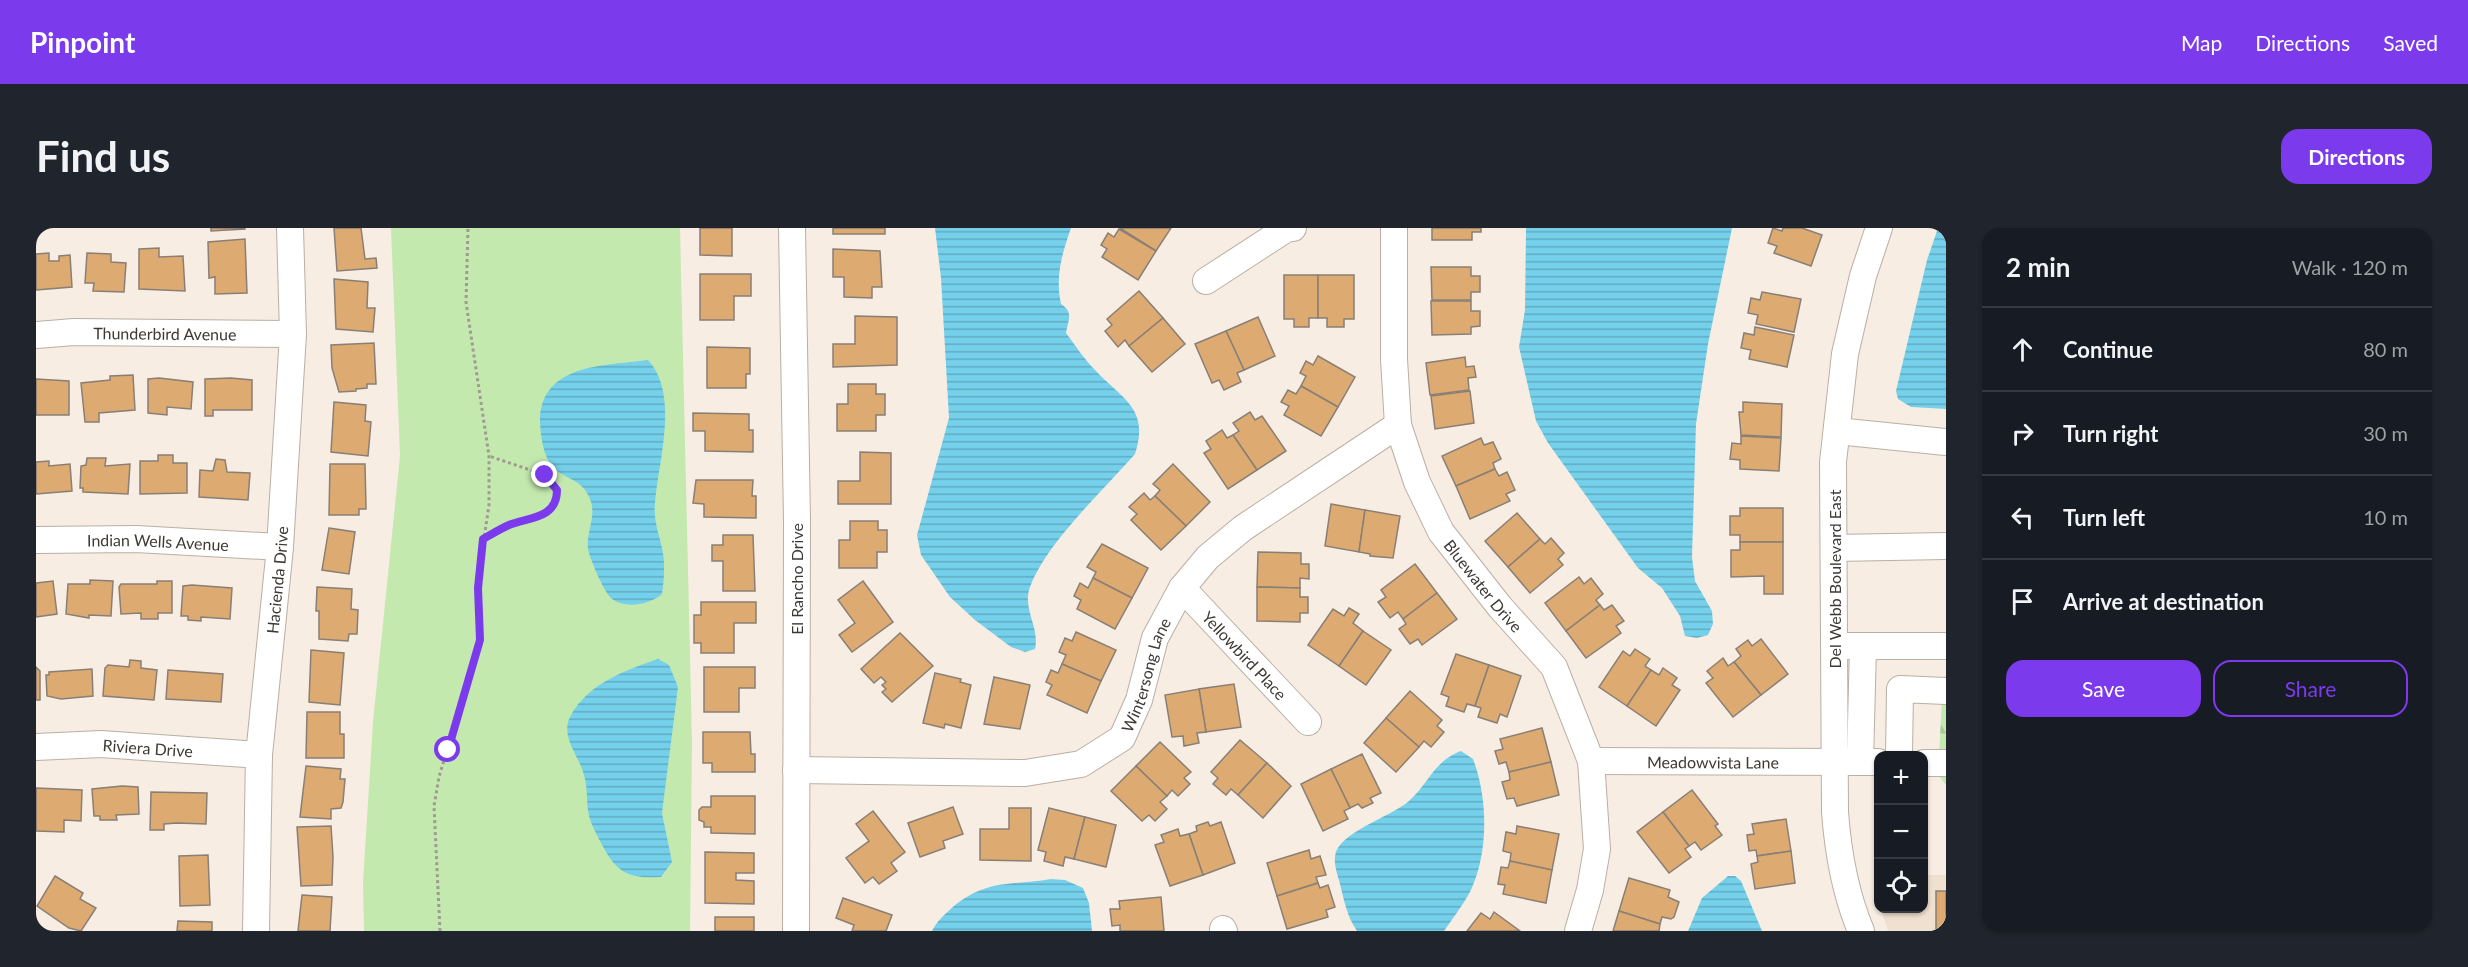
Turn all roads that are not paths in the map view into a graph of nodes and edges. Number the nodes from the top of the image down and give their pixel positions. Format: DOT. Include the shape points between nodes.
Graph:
graph roads {
  1 [pos="290,228"];
  2 [pos="792,228"];
  3 [pos="1293,228"];
  4 [pos="1394,228"];
  5 [pos="1878,228"];
  6 [pos="1206,281"];
  7 [pos="293,334"];
  8 [pos="36,335"];
  9 [pos="1398,425"];
  10 [pos="1837,431"];
  11 [pos="1946,442"];
  12 [pos="36,540"];
  13 [pos="1946,546"];
  14 [pos="280,547"];
  15 [pos="1834,548"];
  16 [pos="1182,588"];
  17 [pos="1834,646"];
  18 [pos="1946,646"];
  19 [pos="1863,647"];
  20 [pos="1946,691"];
  21 [pos="1308,722"];
  22 [pos="36,747"];
  23 [pos="1899,751"];
  24 [pos="259,755"];
  25 [pos="1591,761"];
  26 [pos="1858,762"];
  27 [pos="1928,763"];
  28 [pos="1946,763"];
  29 [pos="796,770"];
  30 [pos="256,931"];
  31 [pos="796,931"];
  32 [pos="1578,931"];
  33 [pos="1861,931"];
  1 -- 7 [label="street, Hacienda Drive"];
  2 -- 29 [label="street, El Rancho Drive"];
  3 -- 6 [label="street"];
  4 -- 9 [label="street, Bluewater Drive"];
  5 -- 10 [label="street, Del Webb Boulevard East" via="1845,354"];
  7 -- 8 [label="street, Thunderbird Avenue"];
  7 -- 14 [label="street, Hacienda Drive"];
  9 -- 16 [label="street, Wintersong Lane" via="1243,528 1208,557"];
  9 -- 25 [label="street, Bluewater Drive" via="1417,482 1441,532 1554,667"];
  10 -- 11 [label="street"];
  10 -- 15 [label="street, Del Webb Boulevard East" via="1833,462"];
  12 -- 14 [label="street, Indian Wells Avenue" via="136,539"];
  13 -- 15 [label="street"];
  14 -- 24 [label="street, Hacienda Drive"];
  15 -- 17 [label="street, Del Webb Boulevard East"];
  16 -- 21 [label="street, Yellowbird Place"];
  16 -- 29 [label="street, Wintersong Lane" via="1155,638 1139,700 1122,738 1081,764 1025,773"];
  17 -- 19 [label="street"];
  17 -- 26 [label="street, Del Webb Boulevard East"];
  18 -- 19 [label="street"];
  19 -- 26 [label="street"];
  20 -- 23 [label="street" via="1900,689"];
  22 -- 24 [label="street, Riviera Drive" via="101,744"];
  24 -- 30 [label="street, Hacienda Drive"];
  25 -- 26 [label="street, Meadowvista Lane"];
  25 -- 32 [label="street, Bluewater Drive" via="1597,849"];
  26 -- 33 [label="street, Del Webb Boulevard East" via="1839,854"];
  27 -- 28 [label="street"];
  29 -- 31 [label="street, El Rancho Drive"];
}
